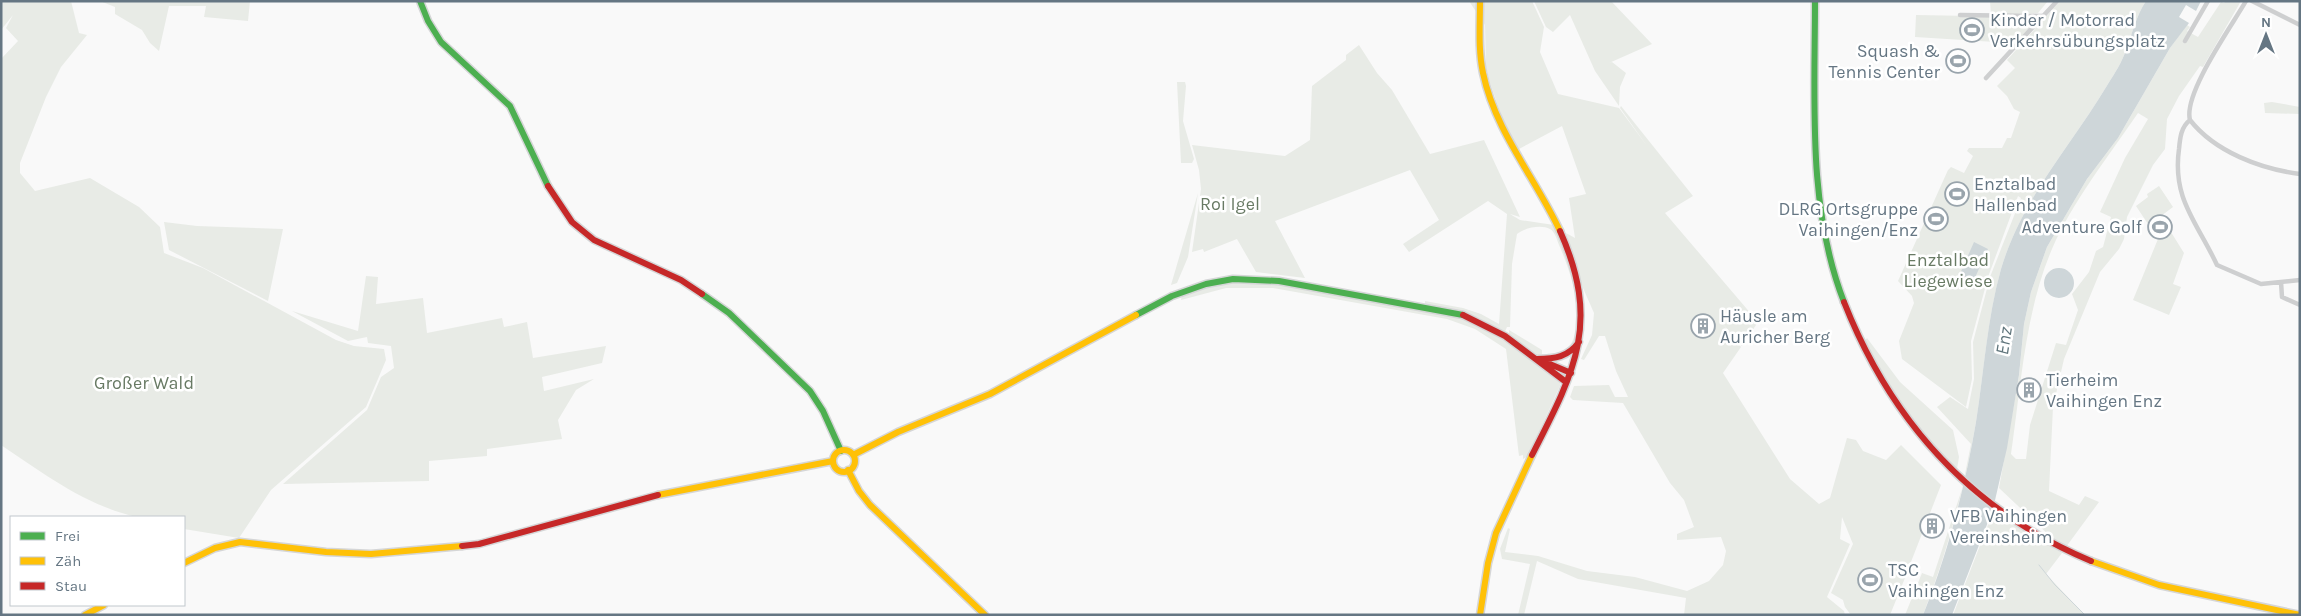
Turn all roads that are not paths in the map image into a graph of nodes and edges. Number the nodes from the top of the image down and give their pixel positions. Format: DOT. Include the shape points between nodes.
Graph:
graph roads {
  1 [pos="420,1"];
  2 [pos="1480,1"];
  3 [pos="1815,1"];
  4 [pos="2057,1"];
  5 [pos="2208,1"];
  6 [pos="2246,1"];
  7 [pos="2252,1"];
  8 [pos="1960,15"];
  9 [pos="2043,16"];
  10 [pos="2300,24"];
  11 [pos="2185,41"];
  12 [pos="1986,78"];
  13 [pos="2190,120"];
  14 [pos="2300,174"];
  15 [pos="2300,280"];
  16 [pos="2281,282"];
  17 [pos="2300,305"];
  18 [pos="1581,337"];
  19 [pos="1537,359"];
  20 [pos="1571,373"];
  21 [pos="1566,382"];
  22 [pos="840,451"];
  23 [pos="853,455"];
  24 [pos="834,461"];
  25 [pos="848,470"];
  26 [pos="185,563"];
  27 [pos="102,606"];
  28 [pos="85,615"];
  29 [pos="985,615"];
  30 [pos="1480,615"];
  31 [pos="2300,615"];
  1 -- 22 [label="main road" via="441,42 510,106 545,181 572,222 594,240 681,280 729,313 810,391 823,411"];
  2 -- 18 [label="main road" via="1486,84 1504,128 1556,224 1575,271 1581,293"];
  3 -- 31 [label="main road" via="1819,186 1834,275 1856,334 1884,386 1918,434 1949,468 2010,518 2056,547 2119,574"];
  4 -- 9 [label="street"];
  5 -- 11 [label="street"];
  6 -- 13 [label="street" via="2200,78 2187,112"];
  7 -- 10 [label="street"];
  8 -- 9 [label="street"];
  9 -- 12 [label="street"];
  13 -- 14 [label="street" via="2216,143 2242,158 2265,168"];
  13 -- 16 [label="street" via="2185,124 2180,141 2179,190 2190,217 2205,238 2217,265 2261,284"];
  15 -- 16 [label="street"];
  16 -- 17 [label="street" via="2282,297"];
  18 -- 19 [label="main road" via="1574,350 1564,356"];
  18 -- 20 [label="main road"];
  19 -- 20 [label="main road"];
  19 -- 21 [label="main road"];
  19 -- 23 [label="main road" via="1492,328 1453,312 1279,281 1244,278 1220,281 1172,296 990,394 898,432"];
  20 -- 21 [label="main road"];
  21 -- 30 [label="main road" via="1496,533"];
  22 -- 23 [label="main road" via="849,451"];
  22 -- 24 [label="main road"];
  23 -- 25 [label="main road" via="854,464"];
  24 -- 25 [label="main road" via="840,470"];
  24 -- 26 [label="main road" via="646,498 479,544 370,554 240,542 215,548"];
  25 -- 29 [label="main road" via="870,505"];
  27 -- 28 [label="main road"];
}
